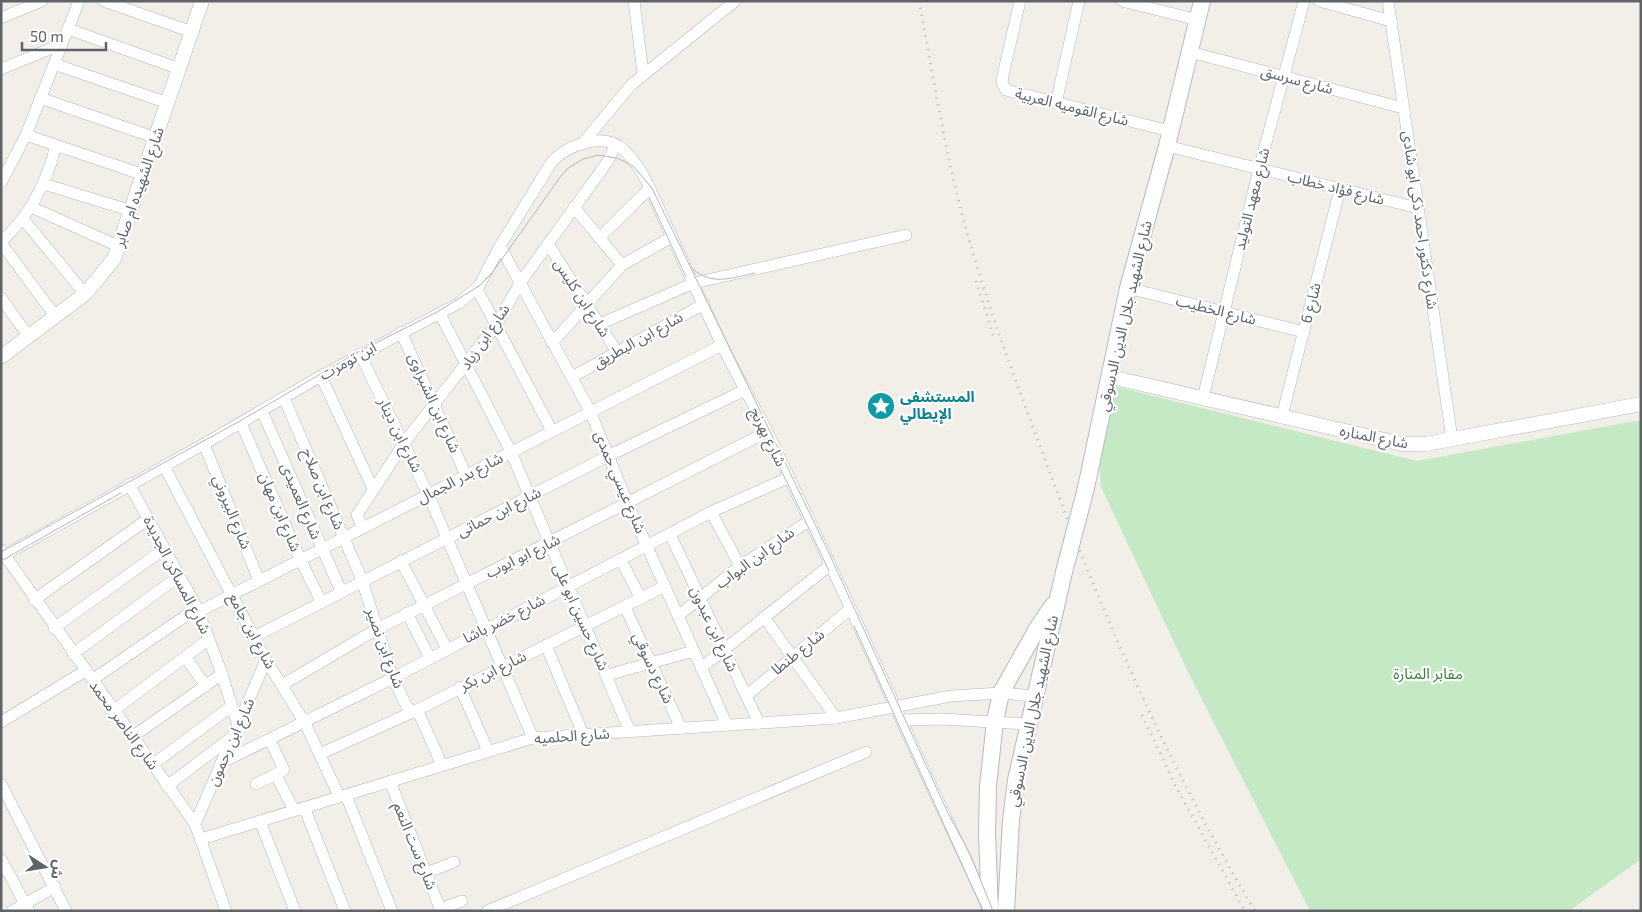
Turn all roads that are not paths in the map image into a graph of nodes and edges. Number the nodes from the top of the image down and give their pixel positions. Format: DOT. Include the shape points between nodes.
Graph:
graph roads {
  1 [pos="42,1"];
  2 [pos="79,1"];
  3 [pos="104,1"];
  4 [pos="202,1"];
  5 [pos="634,1"];
  6 [pos="735,1"];
  7 [pos="1020,1"];
  8 [pos="1079,1"];
  9 [pos="1122,1"];
  10 [pos="1202,1"];
  11 [pos="1304,1"];
  12 [pos="1319,1"];
  13 [pos="1388,1"];
  14 [pos="1,18"];
  15 [pos="1198,20"];
  16 [pos="1390,21"];
  17 [pos="68,29"];
  18 [pos="192,32"];
  19 [pos="62,44"];
  20 [pos="1190,52"];
  21 [pos="54,64"];
  22 [pos="1,69"];
  23 [pos="180,69"];
  24 [pos="644,73"];
  25 [pos="1284,77"];
  26 [pos="40,98"];
  27 [pos="168,103"];
  28 [pos="1056,103"];
  29 [pos="1403,108"];
  30 [pos="26,135"];
  31 [pos="156,138"];
  32 [pos="1169,139"];
  33 [pos="582,144"];
  34 [pos="614,145"];
  35 [pos="56,146"];
  36 [pos="1259,169"];
  37 [pos="144,175"];
  38 [pos="1,183"];
  39 [pos="44,184"];
  40 [pos="649,189"];
  41 [pos="1340,189"];
  42 [pos="31,207"];
  43 [pos="574,207"];
  44 [pos="1418,208"];
  45 [pos="132,211"];
  46 [pos="23,218"];
  47 [pos="906,235"];
  48 [pos="672,237"];
  49 [pos="599,238"];
  50 [pos="1,243"];
  51 [pos="548,244"];
  52 [pos="500,246"];
  53 [pos="120,247"];
  54 [pos="622,265"];
  55 [pos="520,283"];
  56 [pos="694,283"];
  57 [pos="1128,288"];
  58 [pos="477,289"];
  59 [pos="85,294"];
  60 [pos="1,298"];
  61 [pos="588,304"];
  62 [pos="704,304"];
  63 [pos="1224,312"];
  64 [pos="440,314"];
  65 [pos="56,317"];
  66 [pos="600,324"];
  67 [pos="496,325"];
  68 [pos="401,332"];
  69 [pos="1304,332"];
  70 [pos="29,337"];
  71 [pos="552,343"];
  72 [pos="722,345"];
  73 [pos="617,352"];
  74 [pos="360,354"];
  75 [pos="1,357"];
  76 [pos="466,365"];
  77 [pos="321,376"];
  78 [pos="1110,377"];
  79 [pos="572,378"];
  80 [pos="745,390"];
  81 [pos="284,398"];
  82 [pos="1203,398"];
  83 [pos="1641,404"];
  84 [pos="434,406"];
  85 [pos="262,411"];
  86 [pos="590,411"];
  87 [pos="1282,416"];
  88 [pos="241,422"];
  89 [pos="552,431"];
  90 [pos="767,432"];
  91 [pos="1452,439"];
  92 [pos="404,443"];
  93 [pos="204,444"];
  94 [pos="511,452"];
  95 [pos="608,456"];
  96 [pos="164,466"];
  97 [pos="466,475"];
  98 [pos="788,478"];
  99 [pos="129,484"];
  100 [pos="373,489"];
  101 [pos="428,494"];
  102 [pos="530,497"];
  103 [pos="628,504"];
  104 [pos="711,512"];
  105 [pos="148,519"];
  106 [pos="809,521"];
  107 [pos="362,527"];
  108 [pos="670,534"];
  109 [pos="343,537"];
  110 [pos="447,538"];
  111 [pos="548,543"];
  112 [pos="646,546"];
  113 [pos="322,548"];
  114 [pos="164,549"];
  115 [pos="2,554"];
  116 [pos="300,559"];
  117 [pos="621,560"];
  118 [pos="401,561"];
  119 [pos="830,565"];
  120 [pos="740,566"];
  121 [pos="179,576"];
  122 [pos="362,580"];
  123 [pos="259,581"];
  124 [pos="467,584"];
  125 [pos="665,586"];
  126 [pos="568,587"];
  127 [pos="341,591"];
  128 [pos="232,595"];
  129 [pos="641,598"];
  130 [pos="700,598"];
  131 [pos="34,600"];
  132 [pos="321,601"];
  133 [pos="1056,601"];
  134 [pos="424,605"];
  135 [pos="625,606"];
  136 [pos="850,609"];
  137 [pos="197,610"];
  138 [pos="407,613"];
  139 [pos="678,616"];
  140 [pos="764,617"];
  141 [pos="585,626"];
  142 [pos="54,628"];
  143 [pos="486,628"];
  144 [pos="377,629"];
  145 [pos="254,637"];
  146 [pos="209,639"];
  147 [pos="546,644"];
  148 [pos="447,649"];
  149 [pos="724,650"];
  150 [pos="694,651"];
  151 [pos="73,654"];
  152 [pos="792,655"];
  153 [pos="185,657"];
  154 [pos="430,658"];
  155 [pos="266,660"];
  156 [pos="650,663"];
  157 [pos="502,666"];
  158 [pos="701,668"];
  159 [pos="222,674"];
  160 [pos="606,675"];
  161 [pos="88,676"];
  162 [pos="393,678"];
  163 [pos="282,685"];
  164 [pos="206,686"];
  165 [pos="460,687"];
  166 [pos="1001,693"];
  167 [pos="746,696"];
  168 [pos="1034,696"];
  169 [pos="232,706"];
  170 [pos="895,707"];
  171 [pos="113,711"];
  172 [pos="415,711"];
  173 [pos="836,718"];
  174 [pos="902,720"];
  175 [pos="994,721"];
  176 [pos="1,722"];
  177 [pos="305,723"];
  178 [pos="759,723"];
  179 [pos="1027,724"];
  180 [pos="727,726"];
  181 [pos="681,728"];
  182 [pos="236,731"];
  183 [pos="630,732"];
  184 [pos="583,734"];
  185 [pos="132,737"];
  186 [pos="533,738"];
  187 [pos="270,740"];
  188 [pos="488,751"];
  189 [pos="866,752"];
  190 [pos="320,754"];
  191 [pos="221,764"];
  192 [pos="152,765"];
  193 [pos="442,765"];
  194 [pos="276,775"];
  195 [pos="390,781"];
  196 [pos="1,784"];
  197 [pos="256,784"];
  198 [pos="167,786"];
  199 [pos="342,796"];
  200 [pos="299,809"];
  201 [pos="260,821"];
  202 [pos="195,824"];
  203 [pos="201,838"];
  204 [pos="1,859"];
  205 [pos="454,862"];
  206 [pos="426,873"];
  207 [pos="55,887"];
  208 [pos="462,901"];
  209 [pos="27,907"];
  210 [pos="989,908"];
  211 [pos="440,910"];
  212 [pos="12,911"];
  213 [pos="66,911"];
  214 [pos="226,911"];
  215 [pos="295,911"];
  216 [pos="344,911"];
  217 [pos="392,911"];
  218 [pos="487,911"];
  219 [pos="1006,911"];
  1 -- 14 [label="street"];
  2 -- 17 [label="street"];
  3 -- 18 [label="street"];
  4 -- 18 [label="street, شارع الشهيده ام صابر"];
  5 -- 24 [label="street"];
  6 -- 24 [label="street"];
  7 -- 28 [label="street, شارع القوميه العربية" via="1002,83 1013,93"];
  8 -- 28 [label="street"];
  9 -- 15 [label="street"];
  10 -- 15 [label="main road, شارع الشهيد جلال الدين الدسوقي"];
  11 -- 25 [label="street, شارع معهد التوليد"];
  12 -- 16 [label="street"];
  13 -- 16 [label="street, شارع دكتور احمد ذكى ابو شادى"];
  15 -- 20 [label="main road, شارع الشهيد جلال الدين الدسوقي"];
  16 -- 29 [label="street, شارع دكتور احمد ذكى ابو شادى"];
  17 -- 19 [label="street"];
  17 -- 23 [label="street"];
  18 -- 23 [label="street, شارع الشهيده ام صابر"];
  19 -- 21 [label="street"];
  19 -- 22 [label="street"];
  20 -- 25 [label="street, شارع سرسق"];
  20 -- 32 [label="main road, شارع الشهيد جلال الدين الدسوقي"];
  21 -- 26 [label="street"];
  21 -- 27 [label="street"];
  23 -- 27 [label="street, شارع الشهيده ام صابر"];
  24 -- 33 [label="street"];
  25 -- 29 [label="street, شارع سرسق"];
  25 -- 36 [label="street, شارع معهد التوليد"];
  26 -- 30 [label="street"];
  26 -- 31 [label="street"];
  27 -- 31 [label="street, شارع الشهيده ام صابر"];
  28 -- 32 [label="street, شارع القوميه العربية"];
  29 -- 44 [label="street, شارع دكتور احمد ذكى ابو شادى"];
  30 -- 35 [label="street"];
  30 -- 38 [label="street"];
  31 -- 37 [label="street, شارع الشهيده ام صابر"];
  32 -- 36 [label="street, شارع فؤاد خطاب"];
  32 -- 57 [label="main road, شارع الشهيد جلال الدين الدسوقي"];
  33 -- 34 [label="street, ابن تومرت" via="599,142"];
  33 -- 52 [label="street, ابن تومرت" via="567,148 556,158"];
  34 -- 40 [label="street, شارع بهرنج" via="623,149"];
  34 -- 43 [label="street, شارع ابن زياد" via="608,161"];
  35 -- 37 [label="street"];
  35 -- 39 [label="street"];
  36 -- 41 [label="street, شارع فؤاد خطاب"];
  36 -- 63 [label="street, شارع معهد التوليد"];
  37 -- 45 [label="street, شارع الشهيده ام صابر"];
  39 -- 42 [label="street"];
  39 -- 45 [label="street"];
  40 -- 48 [label="street, شارع بهرنج"];
  40 -- 49 [label="street"];
  41 -- 44 [label="street, شارع فؤاد خطاب"];
  41 -- 69 [label="street, شارع 6"];
  42 -- 46 [label="street"];
  42 -- 53 [label="street"];
  43 -- 49 [label="street"];
  43 -- 51 [label="street, شارع ابن زياد"];
  44 -- 91 [label="street, شارع دكتور احمد ذكى ابو شادى"];
  45 -- 53 [label="street, شارع الشهيده ام صابر"];
  46 -- 50 [label="street"];
  46 -- 59 [label="street"];
  47 -- 56 [label="street"];
  48 -- 54 [label="street"];
  48 -- 56 [label="street, شارع بهرنج"];
  49 -- 54 [label="street"];
  50 -- 65 [label="street"];
  51 -- 55 [label="street, شارع ابن زياد"];
  51 -- 61 [label="street, شارع ابن كليس"];
  52 -- 55 [label="street, شارع عيسي حمدى"];
  52 -- 58 [label="street, ابن تومرت"];
  53 -- 59 [label="street, شارع الشهيده ام صابر" via="104,273"];
  54 -- 61 [label="street"];
  55 -- 67 [label="street, شارع ابن زياد"];
  55 -- 71 [label="street, شارع عيسي حمدى"];
  56 -- 62 [label="street, شارع بهرنج"];
  56 -- 66 [label="street"];
  57 -- 63 [label="street, شارع الخطيب"];
  57 -- 78 [label="main road, شارع الشهيد جلال الدين الدسوقي"];
  58 -- 64 [label="street, ابن تومرت"];
  58 -- 67 [label="street"];
  59 -- 65 [label="street, شارع الشهيده ام صابر"];
  60 -- 70 [label="street"];
  61 -- 66 [label="street, شارع ابن كليس"];
  61 -- 71 [label="street"];
  62 -- 72 [label="street, شارع بهرنج"];
  62 -- 73 [label="street, شارع ابن البطريق"];
  63 -- 69 [label="street, شارع الخطيب"];
  63 -- 82 [label="street, شارع معهد التوليد"];
  64 -- 68 [label="street, ابن تومرت"];
  64 -- 76 [label="street, شارع حسين ابو على"];
  65 -- 70 [label="street, شارع الشهيده ام صابر"];
  66 -- 73 [label="street, شارع ابن كليس"];
  67 -- 76 [label="street, شارع ابن زياد"];
  67 -- 89 [label="street"];
  68 -- 74 [label="street, ابن تومرت"];
  68 -- 84 [label="street, شارع ابن الشبراوى"];
  69 -- 87 [label="street, شارع 6"];
  70 -- 75 [label="street, شارع الشهيده ام صابر"];
  71 -- 79 [label="street, شارع عيسي حمدى"];
  72 -- 80 [label="street, شارع بهرنج"];
  72 -- 86 [label="street, شارع بدر الجمال"];
  73 -- 79 [label="street, شارع ابن البطريق"];
  74 -- 77 [label="street, ابن تومرت"];
  74 -- 92 [label="street, شارع ابن دينار"];
  76 -- 84 [label="street, شارع ابن زياد"];
  76 -- 94 [label="street, شارع حسين ابو على"];
  77 -- 81 [label="street, ابن تومرت"];
  77 -- 100 [label="street"];
  78 -- 82 [label="street, شارع المناره"];
  78 -- 133 [label="main road, شارع الشهيد جلال الدين الدسوقي, bridge" via="1086,488"];
  79 -- 86 [label="street, شارع عيسي حمدى"];
  80 -- 90 [label="street, شارع بهرنج"];
  80 -- 95 [label="street, شارع ابن حماتى"];
  81 -- 85 [label="street, ابن تومرت"];
  81 -- 109 [label="street, شارع ابن صلاح"];
  82 -- 87 [label="street, شارع المناره"];
  83 -- 91 [label="street, شارع المناره"];
  84 -- 92 [label="street, شارع ابن زياد"];
  84 -- 97 [label="street, شارع ابن الشبراوى"];
  85 -- 88 [label="street, ابن تومرت"];
  85 -- 113 [label="street, شارع العميدى"];
  86 -- 89 [label="street, شارع بدر الجمال"];
  86 -- 95 [label="street, شارع عيسي حمدى"];
  87 -- 91 [label="street, شارع المناره" via="1390,443 1414,445"];
  88 -- 93 [label="street, ابن تومرت"];
  88 -- 116 [label="street, شارع ابن مهان"];
  89 -- 94 [label="street, شارع بدر الجمال"];
  90 -- 98 [label="street, شارع بهرنج"];
  90 -- 103 [label="street, شارع ابو ايوب"];
  92 -- 100 [label="street, شارع ابن زياد"];
  92 -- 101 [label="street, شارع ابن دينار"];
  93 -- 96 [label="street, ابن تومرت"];
  93 -- 123 [label="street, شارع البيروني"];
  94 -- 97 [label="street, شارع بدر الجمال"];
  94 -- 102 [label="street, شارع حسين ابو على"];
  95 -- 102 [label="street, شارع ابن حماتى"];
  95 -- 103 [label="street, شارع عيسي حمدى"];
  96 -- 99 [label="street, ابن تومرت"];
  96 -- 128 [label="street, شارع ابن جامع"];
  97 -- 101 [label="street, شارع بدر الجمال"];
  98 -- 104 [label="street, شارع خضر باشا"];
  98 -- 106 [label="street, شارع بهرنج"];
  99 -- 105 [label="street, شارع المساكن الجديدة"];
  99 -- 115 [label="street, ابن تومرت"];
  100 -- 107 [label="street, شارع ابن زياد" via="357,515"];
  101 -- 107 [label="street, شارع بدر الجمال"];
  101 -- 110 [label="street, شارع ابن دينار"];
  102 -- 110 [label="street, شارع ابن حماتى"];
  102 -- 111 [label="street, شارع حسين ابو على"];
  103 -- 111 [label="street, شارع ابو ايوب"];
  103 -- 112 [label="street, شارع عيسي حمدى"];
  104 -- 108 [label="street, شارع خضر باشا"];
  104 -- 120 [label="street"];
  105 -- 114 [label="street, شارع المساكن الجديدة"];
  105 -- 131 [label="street"];
  106 -- 119 [label="street, شارع بهرنج"];
  106 -- 120 [label="street, شارع ابن البواب"];
  107 -- 109 [label="street, شارع بدر الجمال"];
  108 -- 112 [label="street, شارع خضر باشا"];
  108 -- 130 [label="street, شارع ابن عبدون"];
  109 -- 113 [label="street, شارع بدر الجمال"];
  109 -- 122 [label="street, شارع ابن صلاح"];
  110 -- 118 [label="street, شارع ابن حماتى"];
  110 -- 124 [label="street, شارع ابن دينار"];
  111 -- 124 [label="street, شارع ابو ايوب"];
  111 -- 126 [label="street, شارع حسين ابو على"];
  112 -- 117 [label="street, شارع خضر باشا"];
  112 -- 125 [label="street, شارع عيسي حمدى"];
  113 -- 116 [label="street, شارع بدر الجمال"];
  113 -- 127 [label="street, شارع العميدى"];
  114 -- 121 [label="street, شارع المساكن الجديدة"];
  114 -- 142 [label="street"];
  115 -- 131 [label="street, شارع الناصر محمد"];
  116 -- 123 [label="street, شارع بدر الجمال"];
  116 -- 132 [label="street, شارع ابن مهان"];
  117 -- 126 [label="street, شارع خضر باشا"];
  117 -- 129 [label="street"];
  118 -- 122 [label="street, شارع ابن حماتى"];
  118 -- 134 [label="street"];
  119 -- 136 [label="street, شارع بهرنج"];
  119 -- 140 [label="street"];
  120 -- 130 [label="street, شارع ابن البواب"];
  121 -- 137 [label="street, شارع المساكن الجديدة"];
  121 -- 151 [label="street"];
  122 -- 127 [label="street, شارع ابن حماتى"];
  122 -- 144 [label="street, شارع ابن نصير"];
  123 -- 128 [label="street, شارع بدر الجمال"];
  124 -- 134 [label="street, شارع ابو ايوب"];
  124 -- 143 [label="street, شارع ابن دينار"];
  125 -- 129 [label="street, شارع ابن بكر"];
  125 -- 139 [label="street, شارع عيسي حمدى"];
  126 -- 141 [label="street, شارع حسين ابو على"];
  126 -- 143 [label="street, شارع خضر باشا"];
  127 -- 132 [label="street, شارع ابن حماتى"];
  128 -- 137 [label="street, شارع بدر الجمال"];
  128 -- 145 [label="street, شارع ابن جامع"];
  129 -- 135 [label="street, شارع ابن بكر"];
  130 -- 139 [label="street, شارع ابن البواب"];
  130 -- 149 [label="street, شارع ابن عبدون"];
  131 -- 142 [label="street, شارع الناصر محمد"];
  132 -- 145 [label="street, شارع ابن حماتى"];
  133 -- 166 [label="main road, شارع الشهيد جلال الدين الدسوقي"];
  133 -- 168 [label="main road, شارع الشهيد جلال الدين الدسوقي"];
  134 -- 138 [label="street, شارع ابو ايوب"];
  134 -- 148 [label="street"];
  135 -- 141 [label="street, شارع ابن بكر"];
  135 -- 156 [label="street, شارع دسوقي"];
  136 -- 152 [label="street, شارع طنطا"];
  136 -- 170 [label="street, شارع بهرنج"];
  137 -- 146 [label="street, شارع المساكن الجديدة"];
  137 -- 161 [label="street, شارع بدر الجمال"];
  138 -- 144 [label="street, شارع ابو ايوب"];
  138 -- 154 [label="street"];
  139 -- 150 [label="street, شارع عيسي حمدى"];
  140 -- 149 [label="street"];
  140 -- 152 [label="street"];
  141 -- 147 [label="street, شارع ابن بكر"];
  141 -- 160 [label="street, شارع حسين ابو على"];
  142 -- 151 [label="street, شارع الناصر محمد"];
  143 -- 148 [label="street, شارع خضر باشا"];
  143 -- 157 [label="street, شارع ابن دينار"];
  144 -- 162 [label="street, شارع ابن نصير"];
  144 -- 163 [label="street, شارع ابو ايوب"];
  145 -- 155 [label="street, شارع ابن جامع"];
  146 -- 153 [label="street"];
  146 -- 159 [label="street, شارع المساكن الجديدة"];
  147 -- 157 [label="street, شارع ابن بكر"];
  147 -- 184 [label="street"];
  148 -- 154 [label="street, شارع خضر باشا"];
  149 -- 158 [label="street"];
  149 -- 167 [label="street, شارع ابن عبدون"];
  150 -- 156 [label="street"];
  150 -- 158 [label="street, شارع عيسي حمدى"];
  151 -- 161 [label="street, شارع الناصر محمد"];
  152 -- 167 [label="street, شارع طنطا"];
  152 -- 173 [label="street"];
  153 -- 164 [label="street"];
  153 -- 171 [label="street"];
  154 -- 162 [label="street, شارع خضر باشا"];
  155 -- 163 [label="street, شارع ابن جامع"];
  155 -- 182 [label="street, شارع ابن رحمون"];
  156 -- 160 [label="street"];
  156 -- 181 [label="street, شارع دسوقي"];
  157 -- 165 [label="street, شارع ابن بكر"];
  157 -- 186 [label="street, شارع ابن دينار"];
  158 -- 180 [label="street, شارع عيسي حمدى"];
  159 -- 164 [label="street"];
  159 -- 169 [label="street, شارع المساكن الجديدة"];
  160 -- 183 [label="street, شارع حسين ابو على"];
  161 -- 171 [label="street, شارع الناصر محمد"];
  161 -- 176 [label="street, شارع بدر الجمال"];
  162 -- 172 [label="street, شارع ابن نصير" via="408,707"];
  162 -- 177 [label="street, شارع خضر باشا"];
  163 -- 177 [label="street, شارع ابن جامع"];
  164 -- 185 [label="street"];
  165 -- 172 [label="street, شارع ابن بكر"];
  165 -- 188 [label="street"];
  166 -- 168 [label="street, شارع الحلميه"];
  166 -- 170 [label="street, شارع الحلميه" via="951,696"];
  166 -- 175 [label="main road, شارع الشهيد جلال الدين الدسوقي"];
  167 -- 178 [label="street, شارع ابن عبدون"];
  168 -- 179 [label="main road, شارع الشهيد جلال الدين الدسوقي"];
  169 -- 182 [label="street, شارع المساكن الجديدة"];
  169 -- 192 [label="street"];
  170 -- 173 [label="street, شارع الحلميه"];
  170 -- 174 [label="street, شارع بهرنج"];
  171 -- 185 [label="street, شارع الناصر محمد"];
  172 -- 190 [label="street, شارع ابن بكر"];
  172 -- 193 [label="street, شارع ابن نصير"];
  173 -- 178 [label="street, شارع الحلميه"];
  174 -- 175 [label="street"];
  174 -- 210 [label="street, شارع بهرنج"];
  175 -- 179 [label="street"];
  175 -- 210 [label="main road, شارع الشهيد جلال الدين الدسوقي" via="988,796"];
  177 -- 187 [label="street, شارع خضر باشا"];
  177 -- 190 [label="street, شارع ابن جامع"];
  178 -- 180 [label="street, شارع الحلميه"];
  179 -- 219 [label="main road, شارع الشهيد جلال الدين الدسوقي" via="1011,820"];
  180 -- 181 [label="street, شارع الحلميه"];
  181 -- 183 [label="street, شارع الحلميه"];
  182 -- 191 [label="street, شارع ابن رحمون"];
  182 -- 198 [label="street"];
  183 -- 184 [label="street, شارع الحلميه"];
  184 -- 186 [label="street, شارع الحلميه"];
  185 -- 192 [label="street, شارع الناصر محمد"];
  186 -- 188 [label="street, شارع الحلميه"];
  187 -- 191 [label="street, شارع خضر باشا"];
  187 -- 194 [label="street" via="284,769"];
  188 -- 193 [label="street, شارع الحلميه"];
  189 -- 218 [label="street"];
  190 -- 199 [label="street, شارع ابن جامع"];
  191 -- 202 [label="street, شارع ابن رحمون"];
  192 -- 198 [label="street, شارع الناصر محمد"];
  193 -- 195 [label="street, شارع الحلميه"];
  194 -- 197 [label="street"];
  194 -- 200 [label="street"];
  195 -- 199 [label="street, شارع الحلميه"];
  195 -- 206 [label="street, شارع ست النعم"];
  196 -- 207 [label="street"];
  198 -- 202 [label="street, شارع الناصر محمد"];
  199 -- 200 [label="street, شارع الحلميه"];
  199 -- 217 [label="street, شارع ابن جامع"];
  200 -- 201 [label="street, شارع الحلميه"];
  200 -- 216 [label="street"];
  201 -- 203 [label="street, شارع الحلميه"];
  201 -- 215 [label="street"];
  202 -- 203 [label="street, شارع الناصر محمد"];
  203 -- 214 [label="street, شارع الناصر محمد"];
  204 -- 209 [label="street"];
  205 -- 206 [label="street"];
  206 -- 211 [label="street, شارع ست النعم"];
  207 -- 209 [label="street"];
  207 -- 213 [label="street"];
  208 -- 211 [label="street"];
  209 -- 212 [label="street"];
}
